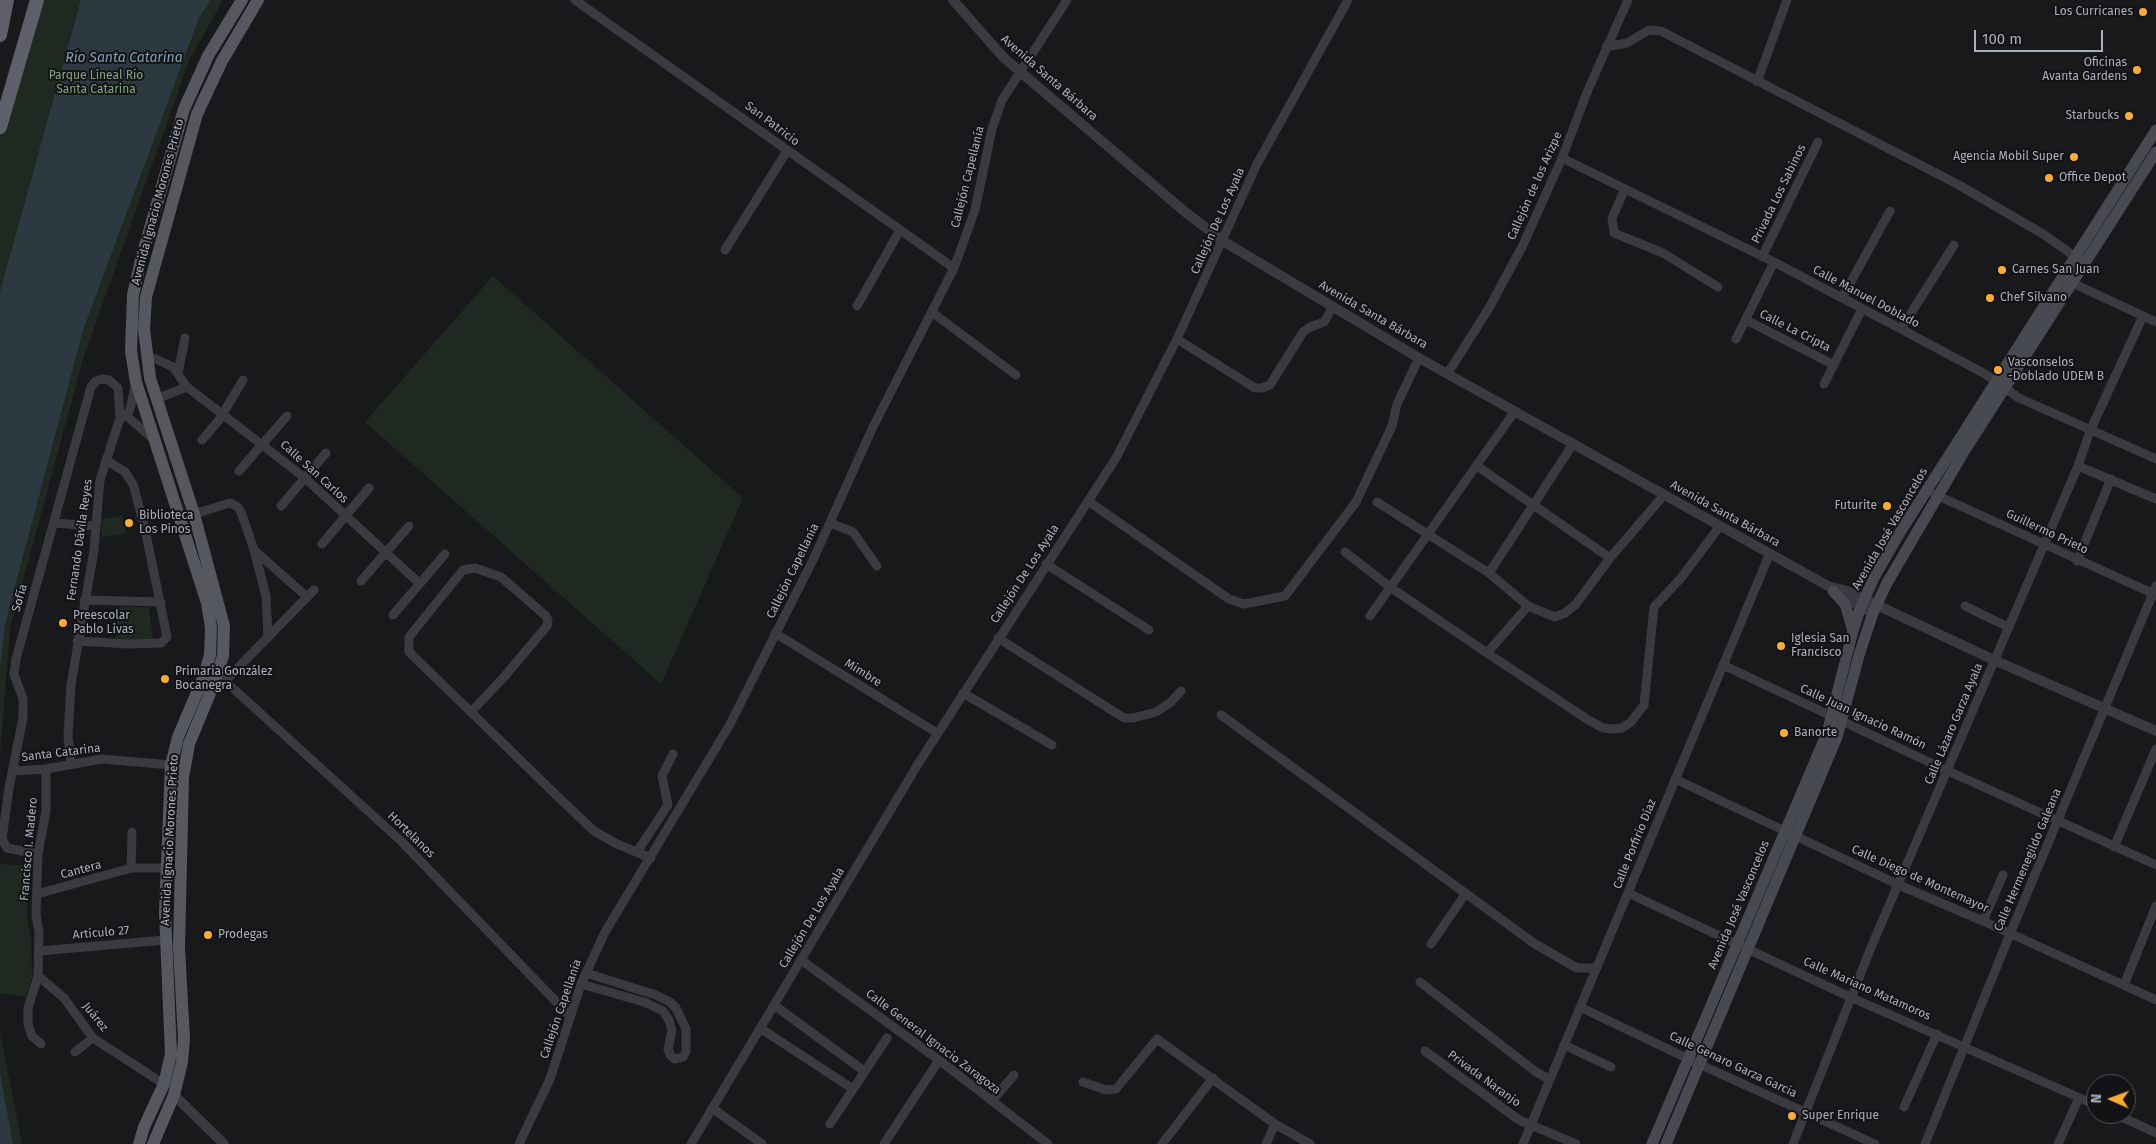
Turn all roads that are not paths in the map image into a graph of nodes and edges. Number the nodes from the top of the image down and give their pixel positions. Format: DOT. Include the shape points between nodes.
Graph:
graph roads {
  1 [pos="7,0"];
  2 [pos="37,0"];
  3 [pos="242,0"];
  4 [pos="258,0"];
  5 [pos="575,0"];
  6 [pos="953,0"];
  7 [pos="1067,0"];
  8 [pos="1348,0"];
  9 [pos="1628,0"];
  10 [pos="1787,0"];
  11 [pos="0,35"];
  12 [pos="1606,46"];
  13 [pos="1019,71"];
  14 [pos="1757,82"];
  15 [pos="0,127"];
  16 [pos="2156,130"];
  17 [pos="1818,142"];
  18 [pos="787,151"];
  19 [pos="2156,152"];
  20 [pos="1562,158"];
  21 [pos="1625,189"];
  22 [pos="1890,211"];
  23 [pos="900,230"];
  24 [pos="1223,241"];
  25 [pos="1954,245"];
  26 [pos="725,250"];
  27 [pos="1762,257"];
  28 [pos="2080,261"];
  29 [pos="1774,262"];
  30 [pos="954,268"];
  31 [pos="2068,281"];
  32 [pos="1718,287"];
  33 [pos="1842,298"];
  34 [pos="857,306"];
  35 [pos="1333,307"];
  36 [pos="1862,310"];
  37 [pos="932,313"];
  38 [pos="2143,316"];
  39 [pos="1746,320"];
  40 [pos="2156,322"];
  41 [pos="1901,329"];
  42 [pos="185,338"];
  43 [pos="1177,339"];
  44 [pos="1736,339"];
  45 [pos="147,358"];
  46 [pos="1419,358"];
  47 [pos="1834,365"];
  48 [pos="178,373"];
  49 [pos="1448,373"];
  50 [pos="1016,375"];
  51 [pos="243,380"];
  52 [pos="136,382"];
  53 [pos="1824,384"];
  54 [pos="188,386"];
  55 [pos="2000,386"];
  56 [pos="156,399"];
  57 [pos="1515,411"];
  58 [pos="222,413"];
  59 [pos="287,416"];
  60 [pos="123,417"];
  61 [pos="2090,431"];
  62 [pos="155,440"];
  63 [pos="202,440"];
  64 [pos="263,444"];
  65 [pos="1573,444"];
  66 [pos="326,453"];
  67 [pos="2156,459"];
  68 [pos="106,460"];
  69 [pos="1477,466"];
  70 [pos="2078,466"];
  71 [pos="239,471"];
  72 [pos="305,478"];
  73 [pos="2111,479"];
  74 [pos="368,488"];
  75 [pos="1932,493"];
  76 [pos="1664,495"];
  77 [pos="2156,499"];
  78 [pos="1088,501"];
  79 [pos="1377,502"];
  80 [pos="1534,505"];
  81 [pos="281,506"];
  82 [pos="194,514"];
  83 [pos="346,518"];
  84 [pos="54,523"];
  85 [pos="830,523"];
  86 [pos="94,526"];
  87 [pos="409,526"];
  88 [pos="1720,526"];
  89 [pos="1429,534"];
  90 [pos="322,544"];
  91 [pos="2044,544"];
  92 [pos="254,550"];
  93 [pos="386,552"];
  94 [pos="1345,552"];
  95 [pos="1770,553"];
  96 [pos="445,554"];
  97 [pos="1610,558"];
  98 [pos="2077,561"];
  99 [pos="1046,564"];
  100 [pos="877,566"];
  101 [pos="1489,573"];
  102 [pos="361,581"];
  103 [pos="419,583"];
  104 [pos="1390,587"];
  105 [pos="1830,589"];
  106 [pos="314,590"];
  107 [pos="2155,592"];
  108 [pos="307,597"];
  109 [pos="84,600"];
  110 [pos="161,602"];
  111 [pos="1863,602"];
  112 [pos="1528,606"];
  113 [pos="1965,606"];
  114 [pos="1875,609"];
  115 [pos="393,615"];
  116 [pos="1370,616"];
  117 [pos="2008,627"];
  118 [pos="1149,630"];
  119 [pos="1853,631"];
  120 [pos="776,634"];
  121 [pos="268,638"];
  122 [pos="998,638"];
  123 [pos="77,641"];
  124 [pos="1487,653"];
  125 [pos="1994,660"];
  126 [pos="1723,665"];
  127 [pos="220,681"];
  128 [pos="1181,691"];
  129 [pos="963,693"];
  130 [pos="2104,710"];
  131 [pos="471,712"];
  132 [pos="1222,714"];
  133 [pos="1837,720"];
  134 [pos="2156,731"];
  135 [pos="938,734"];
  136 [pos="1052,745"];
  137 [pos="2156,748"];
  138 [pos="673,754"];
  139 [pos="71,764"];
  140 [pos="171,765"];
  141 [pos="46,769"];
  142 [pos="13,771"];
  143 [pos="1948,771"];
  144 [pos="1675,779"];
  145 [pos="2058,821"];
  146 [pos="132,832"];
  147 [pos="1790,834"];
  148 [pos="2114,847"];
  149 [pos="637,852"];
  150 [pos="38,854"];
  151 [pos="651,858"];
  152 [pos="2156,865"];
  153 [pos="131,868"];
  154 [pos="166,868"];
  155 [pos="2002,875"];
  156 [pos="1899,885"];
  157 [pos="1466,893"];
  158 [pos="1628,893"];
  159 [pos="36,894"];
  160 [pos="2156,906"];
  161 [pos="1983,921"];
  162 [pos="2010,934"];
  163 [pos="165,940"];
  164 [pos="1431,944"];
  165 [pos="1742,947"];
  166 [pos="39,951"];
  167 [pos="801,960"];
  168 [pos="1597,968"];
  169 [pos="586,973"];
  170 [pos="38,976"];
  171 [pos="1420,982"];
  172 [pos="581,984"];
  173 [pos="2124,985"];
  174 [pos="614,987"];
  175 [pos="1850,997"];
  176 [pos="2156,1000"];
  177 [pos="774,1005"];
  178 [pos="1580,1007"];
  179 [pos="570,1016"];
  180 [pos="760,1028"];
  181 [pos="1937,1034"];
  182 [pos="93,1038"];
  183 [pos="887,1038"];
  184 [pos="41,1044"];
  185 [pos="1564,1045"];
  186 [pos="1965,1047"];
  187 [pos="1425,1051"];
  188 [pos="75,1052"];
  189 [pos="1687,1059"];
  190 [pos="939,1060"];
  191 [pos="1699,1064"];
  192 [pos="1611,1067"];
  193 [pos="864,1071"];
  194 [pos="1014,1075"];
  195 [pos="1213,1078"];
  196 [pos="1549,1079"];
  197 [pos="1083,1082"];
  198 [pos="164,1084"];
  199 [pos="853,1089"];
  200 [pos="174,1095"];
  201 [pos="2079,1098"];
  202 [pos="992,1101"];
  203 [pos="2086,1101"];
  204 [pos="1904,1107"];
  205 [pos="712,1108"];
  206 [pos="1807,1112"];
  207 [pos="830,1124"];
  208 [pos="1275,1124"];
  209 [pos="1531,1124"];
  210 [pos="2136,1124"];
  211 [pos="2156,1133"];
  212 [pos="139,1144"];
  213 [pos="152,1144"];
  214 [pos="224,1144"];
  215 [pos="519,1144"];
  216 [pos="691,1144"];
  217 [pos="762,1144"];
  218 [pos="884,1144"];
  219 [pos="1048,1144"];
  220 [pos="1162,1144"];
  221 [pos="1266,1144"];
  222 [pos="1310,1144"];
  223 [pos="1523,1144"];
  224 [pos="1576,1144"];
  225 [pos="1652,1144"];
  226 [pos="1666,1144"];
  227 [pos="1793,1144"];
  228 [pos="1875,1144"];
  229 [pos="1926,1144"];
  230 [pos="2058,1144"];
  1 -- 11 [label="highway"];
  2 -- 15 [label="highway"];
  3 -- 52 [label="main road, Avenida Ignacio Morones Prieto" via="208,56 184,109 140,260 131,323"];
  4 -- 45 [label="main road, Avenida Ignacio Morones Prieto" via="222,61 197,114 146,297 144,329"];
  5 -- 18 [label="street, San Patricio"];
  6 -- 13 [label="street, Avenida Santa Bárbara"];
  7 -- 13 [label="street, Callejón Capellanía"];
  8 -- 24 [label="street, Callejón De Los Ayala" via="1261,156"];
  9 -- 12 [label="street, Callejón de los Arizpe"];
  10 -- 14 [label="street"];
  12 -- 14 [label="street" via="1627,43 1645,31 1656,30"];
  12 -- 20 [label="street, Callejón de los Arizpe"];
  13 -- 24 [label="street, Avenida Santa Bárbara"];
  13 -- 30 [label="street, Callejón Capellanía" via="996,113 975,210"];
  14 -- 28 [label="street" via="1959,185 2043,234"];
  16 -- 28 [label="main road, Avenida José Vasconcelos"];
  17 -- 27 [label="street, Privada Los Sabinos"];
  18 -- 23 [label="street, San Patricio"];
  18 -- 26 [label="street"];
  19 -- 28 [label="main road, Avenida José Vasconcelos"];
  20 -- 21 [label="street, Calle Manuel Doblado"];
  20 -- 49 [label="street, Callejón de los Arizpe" via="1504,283"];
  21 -- 27 [label="street, Calle Manuel Doblado"];
  21 -- 32 [label="street" via="1612,218 1614,233 1663,252"];
  22 -- 33 [label="street"];
  23 -- 30 [label="street, San Patricio"];
  23 -- 34 [label="street"];
  24 -- 35 [label="street, Avenida Santa Bárbara"];
  24 -- 43 [label="street, Callejón De Los Ayala"];
  25 -- 41 [label="street"];
  27 -- 29 [label="street, Calle Manuel Doblado"];
  28 -- 31 [label="main road, Avenida José Vasconcelos"];
  29 -- 33 [label="street, Calle Manuel Doblado"];
  29 -- 39 [label="street"];
  30 -- 37 [label="street, Callejón Capellanía"];
  31 -- 38 [label="street"];
  31 -- 55 [label="main road, Avenida José Vasconcelos"];
  33 -- 36 [label="street, Calle Manuel Doblado"];
  35 -- 43 [label="street" via="1324,322 1303,332 1270,385 1262,388 1254,388"];
  35 -- 46 [label="street, Avenida Santa Bárbara"];
  36 -- 41 [label="street, Calle Manuel Doblado"];
  36 -- 47 [label="street"];
  37 -- 50 [label="street"];
  37 -- 85 [label="street, Callejón Capellanía" via="872,429"];
  38 -- 40 [label="street"];
  38 -- 61 [label="street, Calle Lázaro Garza Ayala"];
  39 -- 44 [label="street"];
  39 -- 47 [label="street, Calle La Cripta"];
  41 -- 55 [label="street, Calle Manuel Doblado"];
  42 -- 48 [label="street"];
  43 -- 78 [label="street, Callejón De Los Ayala" via="1132,431"];
  45 -- 48 [label="street, Calle San Carlos" via="166,363"];
  45 -- 56 [label="main road, Avenida Ignacio Morones Prieto"];
  46 -- 49 [label="street, Avenida Santa Bárbara"];
  46 -- 78 [label="street" via="1397,404 1392,426 1356,502 1286,596 1244,604 1230,599"];
  47 -- 53 [label="street"];
  48 -- 54 [label="street, Calle San Carlos"];
  49 -- 57 [label="street, Avenida Santa Bárbara"];
  51 -- 58 [label="street"];
  52 -- 60 [label="street, Fernando Dávila Reyes"];
  52 -- 62 [label="main road, Avenida Ignacio Morones Prieto"];
  54 -- 56 [label="street"];
  54 -- 58 [label="street, Calle San Carlos"];
  55 -- 61 [label="street, Calle Manuel Doblado"];
  55 -- 75 [label="main road, Avenida José Vasconcelos"];
  56 -- 82 [label="main road, Avenida Ignacio Morones Prieto"];
  57 -- 65 [label="street, Avenida Santa Bárbara"];
  57 -- 69 [label="street"];
  58 -- 63 [label="street" via="220,420"];
  58 -- 64 [label="street, Calle San Carlos"];
  59 -- 64 [label="street"];
  60 -- 62 [label="street"];
  60 -- 68 [label="street, Fernando Dávila Reyes"];
  60 -- 84 [label="street, Sofía" via="118,388 109,380 96,381 91,387"];
  61 -- 67 [label="street, Calle Manuel Doblado"];
  61 -- 70 [label="street, Calle Lázaro Garza Ayala"];
  62 -- 140 [label="main road, Avenida Ignacio Morones Prieto" via="207,603 210,628 210,654 204,676 178,737"];
  64 -- 71 [label="street"];
  64 -- 72 [label="street, Calle San Carlos"];
  65 -- 76 [label="street, Avenida Santa Bárbara"];
  65 -- 80 [label="street"];
  66 -- 72 [label="street"];
  68 -- 86 [label="street, Fernando Dávila Reyes"];
  68 -- 110 [label="street" via="125,472 133,484"];
  69 -- 80 [label="street"];
  69 -- 89 [label="street"];
  70 -- 73 [label="street"];
  70 -- 91 [label="street, Calle Lázaro Garza Ayala"];
  72 -- 81 [label="street"];
  72 -- 83 [label="street, Calle San Carlos"];
  73 -- 77 [label="street"];
  73 -- 98 [label="street"];
  74 -- 83 [label="street"];
  75 -- 91 [label="street, Guillermo Prieto"];
  75 -- 111 [label="main road, Avenida José Vasconcelos" via="1899,534"];
  75 -- 114 [label="main road, Avenida José Vasconcelos"];
  76 -- 88 [label="street, Avenida Santa Bárbara"];
  76 -- 97 [label="street"];
  78 -- 99 [label="street, Callejón De Los Ayala"];
  79 -- 89 [label="street"];
  80 -- 97 [label="street"];
  80 -- 101 [label="street"];
  82 -- 92 [label="street" via="225,503 234,504 241,512"];
  82 -- 127 [label="main road, Avenida Ignacio Morones Prieto" via="224,626"];
  83 -- 90 [label="street"];
  83 -- 93 [label="street, Calle San Carlos"];
  84 -- 86 [label="street"];
  84 -- 142 [label="street, Sofía" via="14,667 24,708"];
  85 -- 100 [label="street" via="853,532"];
  85 -- 120 [label="street, Callejón Capellanía"];
  86 -- 109 [label="street, Fernando Dávila Reyes" via="94,550"];
  87 -- 93 [label="street"];
  88 -- 95 [label="street, Avenida Santa Bárbara"];
  88 -- 124 [label="street" via="1688,570 1654,607 1644,705 1640,714 1622,728 1603,728 1590,721"];
  89 -- 101 [label="street"];
  89 -- 104 [label="street"];
  91 -- 98 [label="street, Guillermo Prieto"];
  91 -- 117 [label="street, Calle Lázaro Garza Ayala"];
  92 -- 108 [label="street"];
  92 -- 121 [label="street" via="266,596"];
  93 -- 102 [label="street"];
  93 -- 103 [label="street, Calle San Carlos"];
  94 -- 104 [label="street"];
  95 -- 105 [label="street, Avenida Santa Bárbara"];
  95 -- 126 [label="street, Calle Porfirio Díaz"];
  96 -- 103 [label="street"];
  97 -- 112 [label="street" via="1592,584 1565,613 1549,616"];
  98 -- 107 [label="street, Guillermo Prieto"];
  99 -- 118 [label="street"];
  99 -- 122 [label="street, Callejón De Los Ayala"];
  101 -- 112 [label="street"];
  103 -- 115 [label="street"];
  104 -- 116 [label="street"];
  104 -- 124 [label="street"];
  105 -- 111 [label="street, Avenida Santa Bárbara"];
  105 -- 119 [label="main road" via="1845,604"];
  106 -- 108 [label="street"];
  107 -- 130 [label="street, Calle Hermenegildo Galeana"];
  108 -- 121 [label="street"];
  109 -- 110 [label="street"];
  109 -- 123 [label="street, Fernando Dávila Reyes"];
  110 -- 123 [label="street" via="168,633 161,643"];
  111 -- 114 [label="street, Avenida Santa Bárbara"];
  111 -- 119 [label="main road, Avenida José Vasconcelos"];
  112 -- 124 [label="street"];
  113 -- 117 [label="street"];
  114 -- 125 [label="street, Avenida Santa Bárbara"];
  114 -- 133 [label="main road, Avenida José Vasconcelos"];
  117 -- 125 [label="street, Calle Lázaro Garza Ayala"];
  119 -- 133 [label="main road, Avenida José Vasconcelos"];
  120 -- 135 [label="street, Mimbre"];
  120 -- 151 [label="street, Callejón Capellanía" via="729,726"];
  121 -- 127 [label="street"];
  122 -- 128 [label="street" via="1124,718 1156,712"];
  122 -- 129 [label="street, Callejón De Los Ayala"];
  123 -- 139 [label="street, Fernando Dávila Reyes" via="68,736"];
  125 -- 130 [label="street, Avenida Santa Bárbara"];
  125 -- 143 [label="street, Calle Lázaro Garza Ayala"];
  126 -- 133 [label="street, Calle Juan Ignacio Ramón"];
  126 -- 144 [label="street, Calle Porfirio Díaz"];
  127 -- 179 [label="street, Hortelanos" via="401,841"];
  127 -- 200 [label="main road, Avenida Ignacio Morones Prieto" via="189,744 183,778 178,948 184,1039"];
  129 -- 135 [label="street, Callejón De Los Ayala"];
  129 -- 136 [label="street"];
  130 -- 134 [label="street, Avenida Santa Bárbara"];
  130 -- 145 [label="street, Calle Hermenegildo Galeana"];
  131 -- 131 [label="street" via="409,652 408,646 409,637 463,570 475,568 501,577 546,616 548,626"];
  131 -- 149 [label="street" via="594,831"];
  132 -- 157 [label="street"];
  133 -- 143 [label="street, Calle Juan Ignacio Ramón"];
  133 -- 147 [label="main road, Avenida José Vasconcelos"];
  135 -- 167 [label="street, Callejón De Los Ayala"];
  137 -- 148 [label="street"];
  138 -- 149 [label="street" via="662,776 668,805"];
  139 -- 140 [label="street, Santa Catarina" via="112,760"];
  139 -- 141 [label="street, Santa Catarina"];
  140 -- 154 [label="main road, Avenida Ignacio Morones Prieto"];
  141 -- 142 [label="street, Santa Catarina"];
  141 -- 150 [label="street, Francisco I. Madero" via="46,811"];
  142 -- 150 [label="street, Sofía" via="3,843 7,848"];
  143 -- 145 [label="street, Calle Juan Ignacio Ramón"];
  143 -- 156 [label="street, Calle Lázaro Garza Ayala"];
  144 -- 147 [label="street, Calle Diego de Montemayor"];
  144 -- 158 [label="street, Calle Porfirio Díaz"];
  145 -- 148 [label="street, Calle Juan Ignacio Ramón"];
  145 -- 162 [label="street, Calle Hermenegildo Galeana"];
  146 -- 153 [label="street"];
  147 -- 156 [label="street, Calle Diego de Montemayor"];
  147 -- 165 [label="main road, Avenida José Vasconcelos"];
  148 -- 152 [label="street, Calle Juan Ignacio Ramón"];
  149 -- 151 [label="street"];
  150 -- 159 [label="street, Francisco I. Madero"];
  151 -- 169 [label="street, Callejón Capellanía" via="605,932"];
  153 -- 154 [label="street, Cantera"];
  153 -- 159 [label="street, Cantera"];
  154 -- 163 [label="main road, Avenida Ignacio Morones Prieto"];
  155 -- 161 [label="street"];
  156 -- 161 [label="street, Calle Diego de Montemayor"];
  156 -- 175 [label="street, Calle Lázaro Garza Ayala"];
  157 -- 164 [label="street"];
  157 -- 168 [label="street" via="1554,956 1577,968"];
  158 -- 165 [label="street, Calle Mariano Matamoros"];
  158 -- 168 [label="street, Calle Porfirio Díaz"];
  159 -- 166 [label="street, Francisco I. Madero"];
  160 -- 173 [label="street"];
  161 -- 162 [label="street, Calle Diego de Montemayor"];
  162 -- 173 [label="street, Calle Diego de Montemayor"];
  162 -- 186 [label="street, Calle Hermenegildo Galeana"];
  163 -- 166 [label="street, Artículo 27"];
  163 -- 198 [label="main road, Avenida Ignacio Morones Prieto" via="170,1054"];
  165 -- 175 [label="street, Calle Mariano Matamoros"];
  165 -- 189 [label="main road, Avenida José Vasconcelos"];
  165 -- 191 [label="main road, Avenida José Vasconcelos"];
  166 -- 170 [label="street, Francisco I. Madero"];
  167 -- 177 [label="street, Callejón De Los Ayala"];
  167 -- 190 [label="street, Calle General Ignacio Zaragoza"];
  168 -- 178 [label="street, Calle Porfirio Díaz"];
  169 -- 172 [label="street, Callejón Capellanía"];
  169 -- 174 [label="street"];
  170 -- 182 [label="street, Juárez" via="64,998"];
  170 -- 184 [label="street, Francisco I. Madero" via="29,1002 28,1024 32,1036"];
  171 -- 196 [label="street"];
  172 -- 174 [label="street"];
  172 -- 179 [label="street, Callejón Capellanía"];
  173 -- 176 [label="street, Calle Diego de Montemayor"];
  174 -- 174 [label="street" via="663,1011 671,1026 670,1055 676,1059 683,1057 686,1029 676,1008 664,998"];
  175 -- 181 [label="street, Calle Mariano Matamoros"];
  175 -- 206 [label="street, Calle Lázaro Garza Ayala"];
  177 -- 180 [label="street, Callejón De Los Ayala"];
  177 -- 193 [label="street"];
  178 -- 185 [label="street, Calle Porfirio Díaz"];
  178 -- 189 [label="street, Calle Genaro Garza Garcia"];
  179 -- 215 [label="street, Callejón Capellanía" via="550,1079"];
  180 -- 199 [label="street"];
  180 -- 205 [label="street, Callejón De Los Ayala"];
  181 -- 186 [label="street, Calle Mariano Matamoros"];
  181 -- 204 [label="street"];
  182 -- 188 [label="street"];
  182 -- 198 [label="street, Juárez"];
  183 -- 193 [label="street"];
  185 -- 192 [label="street"];
  185 -- 196 [label="street, Calle Porfirio Díaz"];
  186 -- 201 [label="street, Calle Mariano Matamoros"];
  186 -- 229 [label="street, Calle Hermenegildo Galeana"];
  187 -- 209 [label="street, Privada Naranjo" via="1519,1120"];
  189 -- 191 [label="street, Calle Genaro Garza Garcia"];
  189 -- 225 [label="main road, Avenida José Vasconcelos"];
  190 -- 202 [label="street, Calle General Ignacio Zaragoza"];
  190 -- 218 [label="street"];
  191 -- 206 [label="street, Calle Genaro Garza Garcia"];
  191 -- 226 [label="main road, Avenida José Vasconcelos"];
  193 -- 199 [label="street"];
  194 -- 202 [label="street"];
  195 -- 197 [label="street" via="1157,1039 1119,1087 1106,1090"];
  195 -- 208 [label="street"];
  195 -- 220 [label="street"];
  196 -- 209 [label="street, Calle Porfirio Díaz"];
  198 -- 212 [label="main road, Avenida Ignacio Morones Prieto"];
  199 -- 207 [label="street"];
  200 -- 213 [label="main road, Avenida Ignacio Morones Prieto"];
  200 -- 214 [label="street"];
  201 -- 203 [label="street, Calle Mariano Matamoros"];
  201 -- 230 [label="street"];
  202 -- 219 [label="street, Calle General Ignacio Zaragoza"];
  205 -- 216 [label="street, Callejón De Los Ayala"];
  205 -- 217 [label="street"];
  206 -- 227 [label="street, Calle Lázaro Garza Ayala"];
  206 -- 228 [label="street, Calle Genaro Garza Garcia"];
  208 -- 221 [label="street"];
  208 -- 222 [label="street"];
  209 -- 223 [label="street, Calle Porfirio Díaz"];
  209 -- 224 [label="street, Privada Naranjo"];
  210 -- 211 [label="street"];
}
